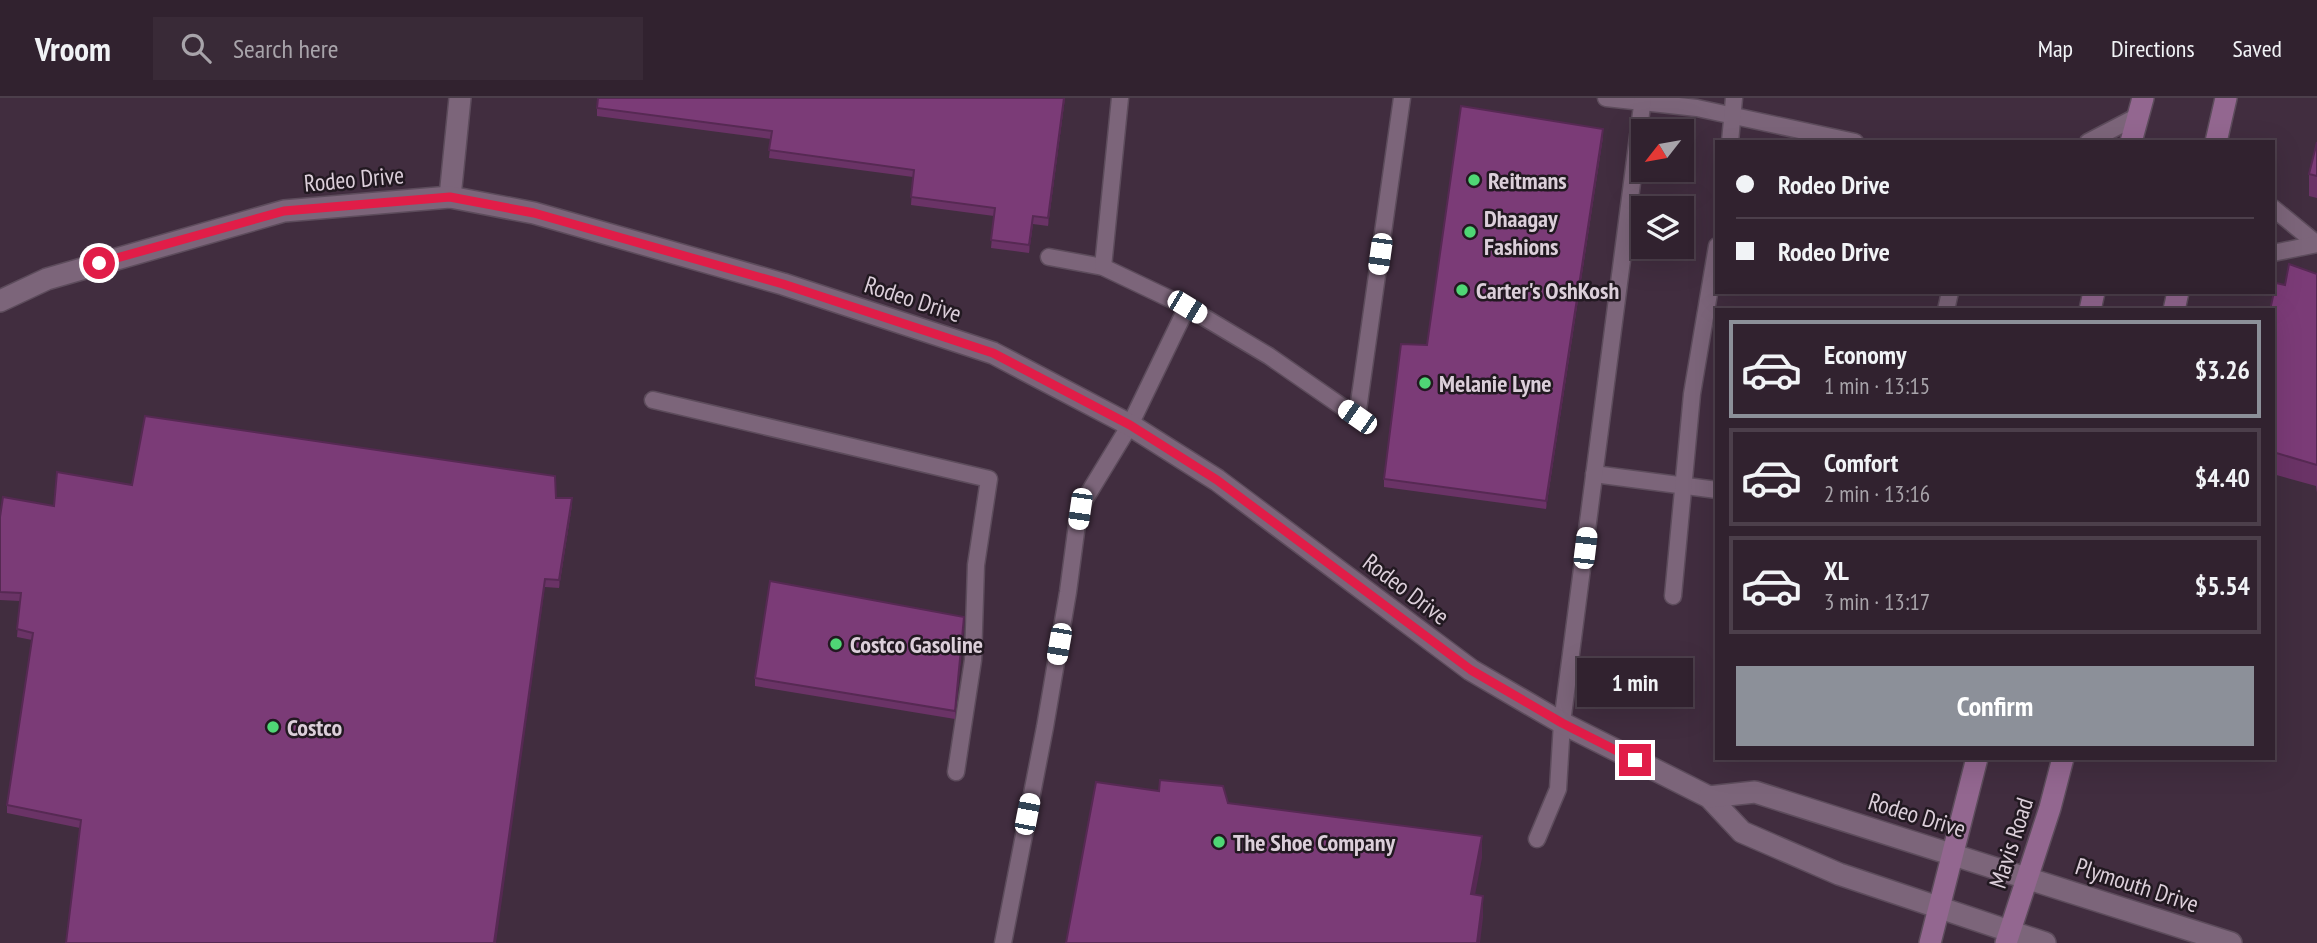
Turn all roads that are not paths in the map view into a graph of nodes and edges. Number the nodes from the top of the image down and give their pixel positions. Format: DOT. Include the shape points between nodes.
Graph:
graph roads {
  1 [pos="460,98"];
  2 [pos="1120,98"];
  3 [pos="1402,98"];
  4 [pos="1606,98"];
  5 [pos="1734,98"];
  6 [pos="2226,98"];
  7 [pos="1643,100"];
  8 [pos="2140,107"];
  9 [pos="1733,115"];
  10 [pos="1730,140"];
  11 [pos="1846,140"];
  12 [pos="2091,140"];
  13 [pos="2132,140"];
  14 [pos="2216,140"];
  15 [pos="450,197"];
  16 [pos="2275,210"];
  17 [pos="2317,244"];
  18 [pos="2275,253"];
  19 [pos="1049,257"];
  20 [pos="1715,258"];
  21 [pos="1103,267"];
  22 [pos="0,301"];
  23 [pos="1187,307"];
  24 [pos="653,400"];
  25 [pos="1130,425"];
  26 [pos="1594,474"];
  27 [pos="1685,486"];
  28 [pos="1715,489"];
  29 [pos="1673,596"];
  30 [pos="1562,723"];
  31 [pos="1976,760"];
  32 [pos="2062,760"];
  33 [pos="957,772"];
  34 [pos="1709,797"];
  35 [pos="1536,839"];
  36 [pos="1952,854"];
  37 [pos="2028,878"];
  38 [pos="1939,907"];
  39 [pos="2008,937"];
  40 [pos="1003,943"];
  41 [pos="1930,943"];
  42 [pos="2045,943"];
  43 [pos="2231,943"];
  1 -- 15 [label="street"];
  2 -- 21 [label="lane"];
  3 -- 23 [label="lane" via="1357,417"];
  4 -- 7 [label="lane"];
  5 -- 9 [label="lane"];
  6 -- 14 [label="main road"];
  7 -- 9 [label="lane"];
  7 -- 26 [label="lane"];
  8 -- 12 [label="lane"];
  8 -- 13 [label="main road"];
  9 -- 10 [label="lane"];
  9 -- 11 [label="lane"];
  15 -- 22 [label="street, Rodeo Drive" via="284,211 47,279"];
  15 -- 25 [label="street, Rodeo Drive" via="534,213 783,284 993,353"];
  16 -- 17 [label="lane"];
  17 -- 18 [label="lane"];
  19 -- 21 [label="lane"];
  20 -- 27 [label="lane" via="1692,394"];
  21 -- 23 [label="lane"];
  23 -- 25 [label="lane"];
  24 -- 33 [label="lane" via="989,480 975,565 972,660"];
  25 -- 30 [label="street, Rodeo Drive" via="1217,480 1471,670"];
  25 -- 40 [label="lane" via="1080,509 1045,727"];
  26 -- 27 [label="lane"];
  26 -- 30 [label="lane"];
  27 -- 28 [label="lane"];
  27 -- 29 [label="lane"];
  30 -- 34 [label="street, Rodeo Drive"];
  30 -- 35 [label="lane" via="1558,789"];
  31 -- 36 [label="main road"];
  32 -- 37 [label="main road, Mavis Road"];
  34 -- 36 [label="street, Rodeo Drive" via="1755,792"];
  34 -- 38 [label="street, Rodeo Drive" via="1742,832 1839,874"];
  36 -- 37 [label="street, Rodeo Drive"];
  36 -- 38 [label="main road"];
  37 -- 39 [label="main road, Mavis Road"];
  37 -- 43 [label="street, Plymouth Drive"];
  38 -- 39 [label="street"];
  38 -- 41 [label="main road"];
  39 -- 42 [label="street"];
}
